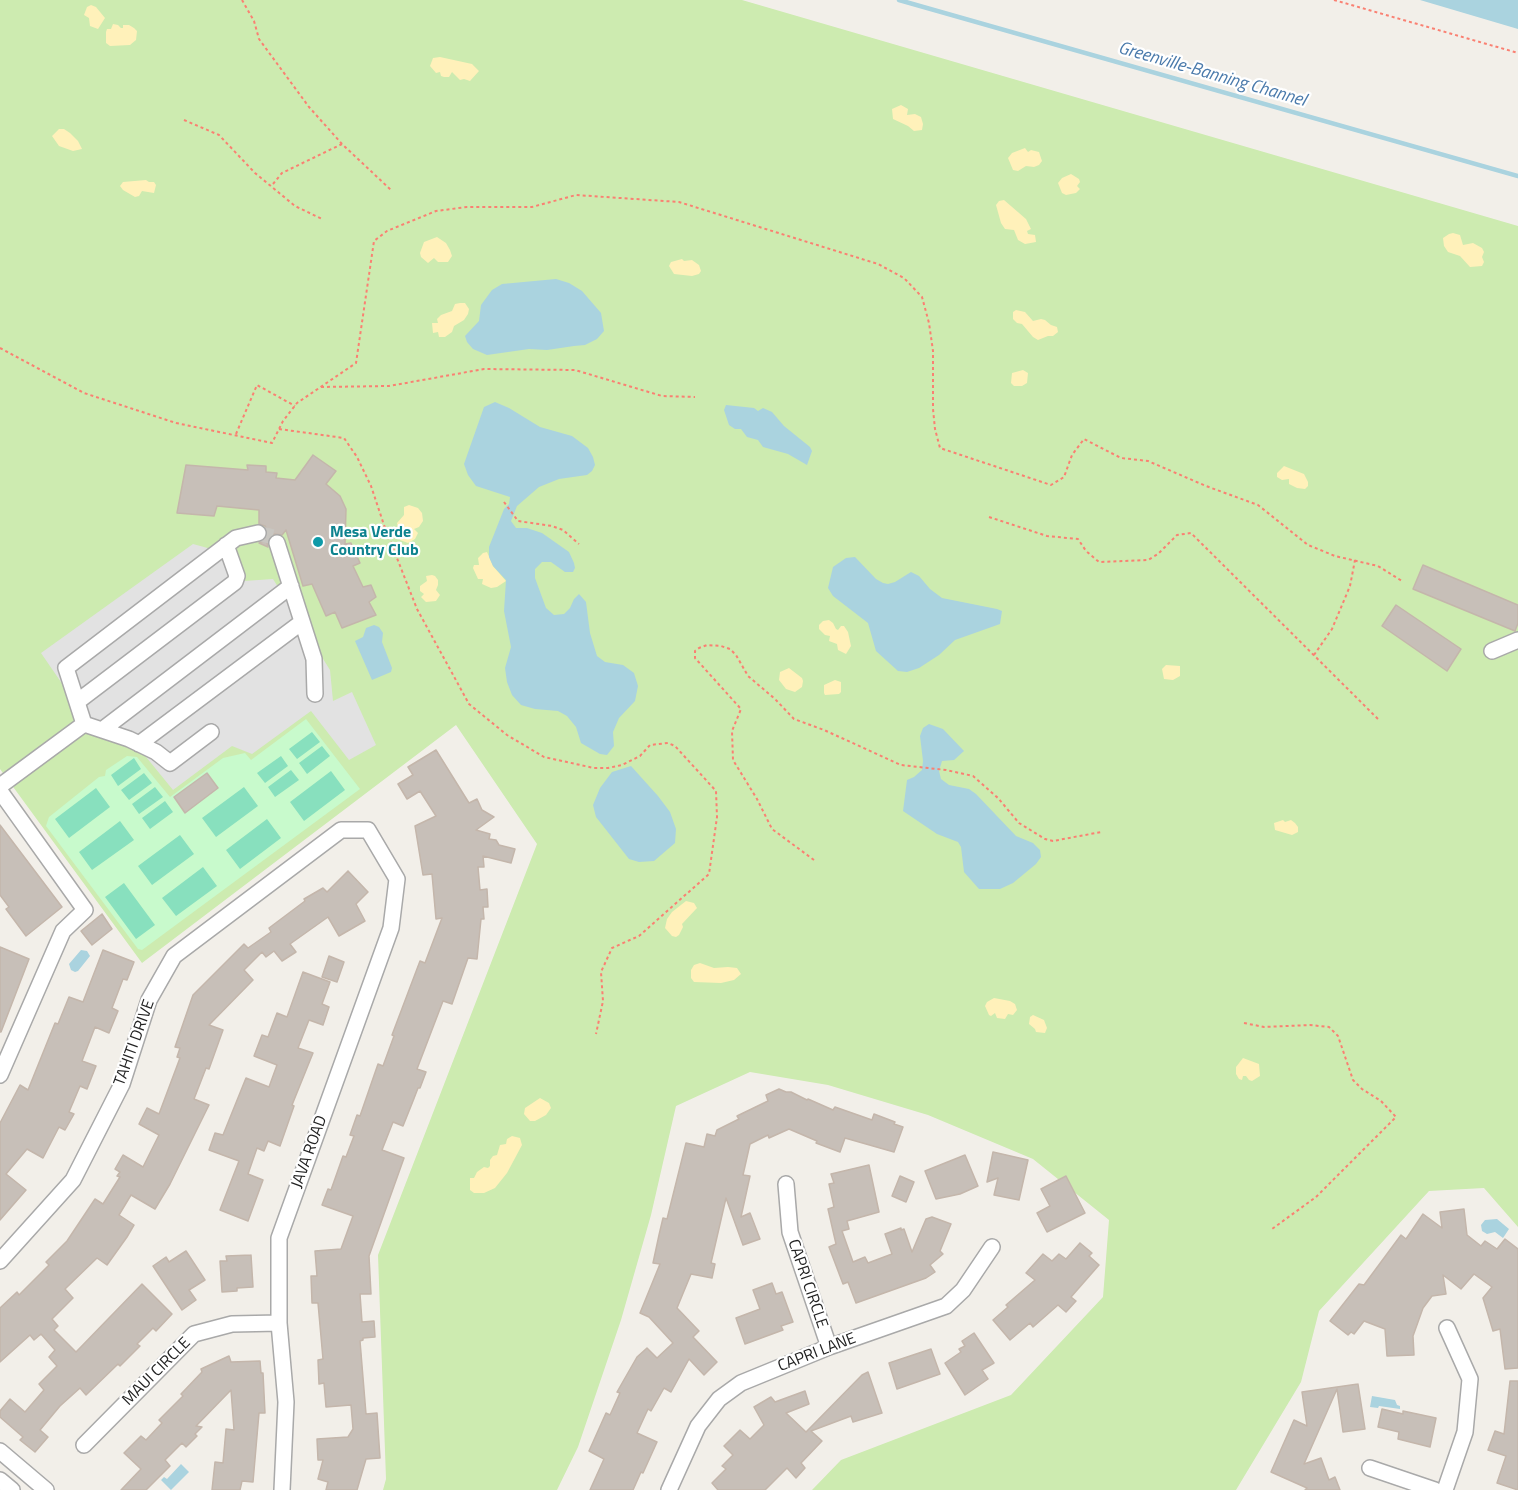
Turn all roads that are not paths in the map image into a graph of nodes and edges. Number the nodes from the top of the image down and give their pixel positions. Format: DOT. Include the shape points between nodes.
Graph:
graph roads {
  1 [pos="258,533"];
  2 [pos="277,543"];
  3 [pos="220,549"];
  4 [pos="291,586"];
  5 [pos="302,622"];
  6 [pos="1518,640"];
  7 [pos="1492,651"];
  8 [pos="315,694"];
  9 [pos="77,702"];
  10 [pos="84,724"];
  11 [pos="102,730"];
  12 [pos="211,732"];
  13 [pos="139,744"];
  14 [pos="0,786"];
  15 [pos="0,791"];
  16 [pos="368,830"];
  17 [pos="0,1075"];
  18 [pos="786,1184"];
  19 [pos="992,1247"];
  20 [pos="0,1261"];
  21 [pos="279,1323"];
  22 [pos="1447,1328"];
  23 [pos="829,1347"];
  24 [pos="84,1445"];
  25 [pos="0,1451"];
  26 [pos="1370,1468"];
  27 [pos="0,1480"];
  28 [pos="12,1490"];
  29 [pos="46,1490"];
  30 [pos="282,1490"];
  31 [pos="669,1490"];
  32 [pos="1435,1490"];
  33 [pos="1444,1490"];
  1 -- 3 [label="street" via="236,538"];
  2 -- 4 [label="street"];
  3 -- 9 [label="street" via="66,668"];
  3 -- 9 [label="street" via="237,576 235,582"];
  4 -- 5 [label="street"];
  4 -- 11 [label="street"];
  5 -- 8 [label="street" via="314,659"];
  5 -- 13 [label="street"];
  6 -- 7 [label="street"];
  9 -- 10 [label="street"];
  10 -- 11 [label="street"];
  10 -- 14 [label="street"];
  11 -- 13 [label="street"];
  12 -- 13 [label="street" via="170,763"];
  15 -- 17 [label="street" via="85,910 63,930"];
  16 -- 20 [label="street, TAHITI DRIVE" via="340,830 174,956 149,1000 122,1084 73,1180"];
  16 -- 21 [label="street, JAVA ROAD" via="397,879 391,928 279,1238"];
  18 -- 23 [label="street, CAPRI CIRCLE" via="790,1232"];
  19 -- 23 [label="street, CAPRI LANE" via="963,1290 946,1306"];
  21 -- 24 [label="street, MAUI CIRCLE" via="232,1324 194,1334"];
  21 -- 30 [label="street, JAVA ROAD" via="286,1402"];
  22 -- 33 [label="street" via="1470,1379 1465,1432"];
  23 -- 31 [label="street, CAPRI LANE" via="741,1383 719,1399 698,1426"];
  25 -- 29 [label="street"];
  26 -- 32 [label="street"];
  27 -- 28 [label="street"];
}
